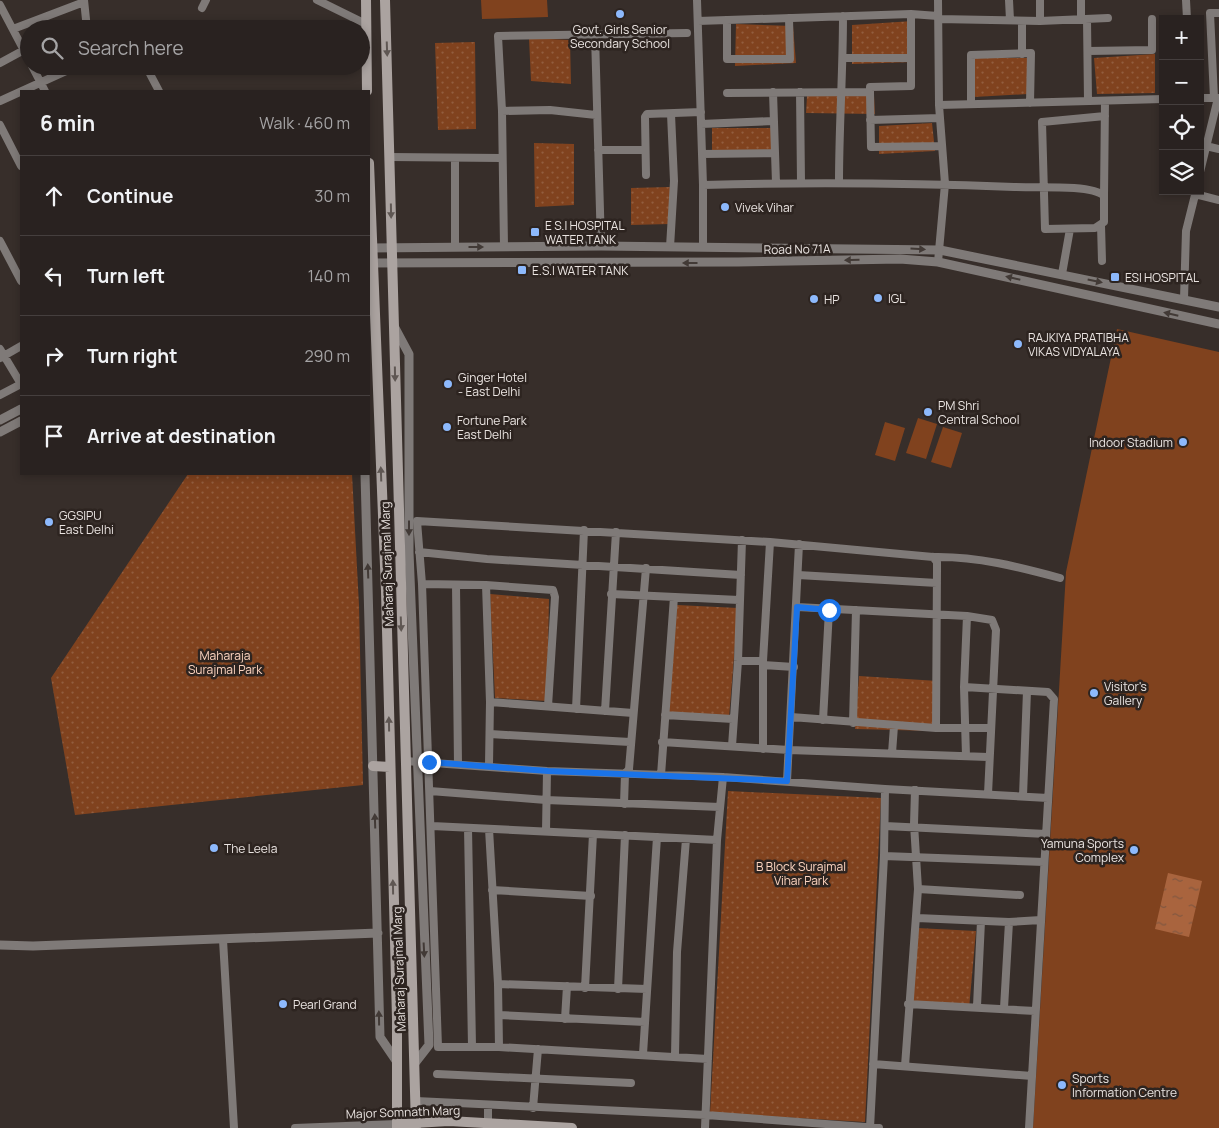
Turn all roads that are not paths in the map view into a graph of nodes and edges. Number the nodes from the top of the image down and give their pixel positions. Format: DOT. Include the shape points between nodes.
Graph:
graph roads {
  1 [pos="206,0"];
  2 [pos="317,0"];
  3 [pos="366,0"];
  4 [pos="385,0"];
  5 [pos="697,0"];
  6 [pos="938,0"];
  7 [pos="1009,0"];
  8 [pos="1040,0"];
  9 [pos="1081,0"];
  10 [pos="1186,0"];
  11 [pos="84,1"];
  12 [pos="0,5"];
  13 [pos="202,8"];
  14 [pos="1219,13"];
  15 [pos="910,14"];
  16 [pos="1187,15"];
  17 [pos="843,16"];
  18 [pos="788,18"];
  19 [pos="938,18"];
  20 [pos="1108,18"];
  21 [pos="1084,19"];
  22 [pos="1152,19"];
  23 [pos="36,20"];
  24 [pos="86,20"];
  25 [pos="358,20"];
  26 [pos="366,20"];
  27 [pos="728,20"];
  28 [pos="1010,20"];
  29 [pos="698,21"];
  30 [pos="1022,21"];
  31 [pos="1040,21"];
  32 [pos="20,26"];
  33 [pos="13,29"];
  34 [pos="686,33"];
  35 [pos="595,35"];
  36 [pos="20,42"];
  37 [pos="1215,46"];
  38 [pos="1088,51"];
  39 [pos="20,52"];
  40 [pos="1022,54"];
  41 [pos="843,58"];
  42 [pos="910,58"];
  43 [pos="0,63"];
  44 [pos="36,75"];
  45 [pos="56,75"];
  46 [pos="151,75"];
  47 [pos="367,75"];
  48 [pos="40,82"];
  49 [pos="23,90"];
  50 [pos="44,90"];
  51 [pos="158,90"];
  52 [pos="367,90"];
  53 [pos="20,92"];
  54 [pos="773,92"];
  55 [pos="800,92"];
  56 [pos="842,92"];
  57 [pos="870,92"];
  58 [pos="726,93"];
  59 [pos="1204,98"];
  60 [pos="1217,98"];
  61 [pos="1159,99"];
  62 [pos="0,101"];
  63 [pos="1088,101"];
  64 [pos="1105,101"];
  65 [pos="1030,103"];
  66 [pos="971,104"];
  67 [pos="939,105"];
  68 [pos="502,111"];
  69 [pos="700,112"];
  70 [pos="596,114"];
  71 [pos="671,114"];
  72 [pos="1105,116"];
  73 [pos="940,118"];
  74 [pos="870,120"];
  75 [pos="773,122"];
  76 [pos="700,124"];
  77 [pos="1216,124"];
  78 [pos="0,125"];
  79 [pos="3,138"];
  80 [pos="942,146"];
  81 [pos="1206,146"];
  82 [pos="1219,149"];
  83 [pos="598,150"];
  84 [pos="646,150"];
  85 [pos="774,153"];
  86 [pos="702,154"];
  87 [pos="1204,155"];
  88 [pos="390,157"];
  89 [pos="455,158"];
  90 [pos="501,158"];
  91 [pos="20,164"];
  92 [pos="646,175"];
  93 [pos="801,182"];
  94 [pos="839,182"];
  95 [pos="776,183"];
  96 [pos="944,184"];
  97 [pos="703,185"];
  98 [pos="1043,188"];
  99 [pos="1195,195"];
  100 [pos="1202,195"];
  101 [pos="1104,196"];
  102 [pos="1219,200"];
  103 [pos="370,206"];
  104 [pos="1101,225"];
  105 [pos="1070,228"];
  106 [pos="0,241"];
  107 [pos="601,246"];
  108 [pos="455,247"];
  109 [pos="504,247"];
  110 [pos="670,247"];
  111 [pos="703,247"];
  112 [pos="371,248"];
  113 [pos="392,249"];
  114 [pos="940,250"];
  115 [pos="1102,261"];
  116 [pos="938,262"];
  117 [pos="372,263"];
  118 [pos="392,263"];
  119 [pos="1062,274"];
  120 [pos="20,278"];
  121 [pos="375,298"];
  122 [pos="1184,299"];
  123 [pos="370,306"];
  124 [pos="1219,307"];
  125 [pos="1219,324"];
  126 [pos="394,326"];
  127 [pos="20,346"];
  128 [pos="1,354"];
  129 [pos="20,382"];
  130 [pos="20,385"];
  131 [pos="0,395"];
  132 [pos="20,410"];
  133 [pos="0,420"];
  134 [pos="20,422"];
  135 [pos="0,432"];
  136 [pos="365,475"];
  137 [pos="584,530"];
  138 [pos="616,532"];
  139 [pos="742,540"];
  140 [pos="770,542"];
  141 [pos="800,544"];
  142 [pos="409,552"];
  143 [pos="933,557"];
  144 [pos="582,563"];
  145 [pos="613,566"];
  146 [pos="646,568"];
  147 [pos="741,574"];
  148 [pos="798,575"];
  149 [pos="1060,578"];
  150 [pos="937,583"];
  151 [pos="422,584"];
  152 [pos="456,585"];
  153 [pos="486,585"];
  154 [pos="610,594"];
  155 [pos="643,596"];
  156 [pos="674,597"];
  157 [pos="739,600"];
  158 [pos="797,607"];
  159 [pos="829,610"];
  160 [pos="856,610"];
  161 [pos="938,615"];
  162 [pos="967,616"];
  163 [pos="738,661"];
  164 [pos="763,663"];
  165 [pos="794,667"];
  166 [pos="964,686"];
  167 [pos="992,688"];
  168 [pos="1027,691"];
  169 [pos="490,702"];
  170 [pos="548,706"];
  171 [pos="576,709"];
  172 [pos="605,711"];
  173 [pos="633,713"];
  174 [pos="665,715"];
  175 [pos="791,717"];
  176 [pos="733,719"];
  177 [pos="823,720"];
  178 [pos="853,723"];
  179 [pos="894,726"];
  180 [pos="936,728"];
  181 [pos="964,728"];
  182 [pos="990,728"];
  183 [pos="490,734"];
  184 [pos="630,742"];
  185 [pos="662,742"];
  186 [pos="732,746"];
  187 [pos="763,749"];
  188 [pos="789,750"];
  189 [pos="892,753"];
  190 [pos="966,756"];
  191 [pos="988,757"];
  192 [pos="405,761"];
  193 [pos="416,762"];
  194 [pos="429,762"];
  195 [pos="458,764"];
  196 [pos="489,765"];
  197 [pos="373,766"];
  198 [pos="390,767"];
  199 [pos="548,771"];
  200 [pos="625,774"];
  201 [pos="661,775"];
  202 [pos="723,777"];
  203 [pos="787,781"];
  204 [pos="885,789"];
  205 [pos="915,790"];
  206 [pos="430,792"];
  207 [pos="988,794"];
  208 [pos="1023,796"];
  209 [pos="1048,798"];
  210 [pos="546,800"];
  211 [pos="624,804"];
  212 [pos="720,807"];
  213 [pos="432,826"];
  214 [pos="885,826"];
  215 [pos="914,827"];
  216 [pos="468,828"];
  217 [pos="489,829"];
  218 [pos="546,831"];
  219 [pos="593,834"];
  220 [pos="1046,834"];
  221 [pos="625,835"];
  222 [pos="656,837"];
  223 [pos="686,839"];
  224 [pos="717,840"];
  225 [pos="884,856"];
  226 [pos="916,857"];
  227 [pos="1044,862"];
  228 [pos="918,889"];
  229 [pos="492,890"];
  230 [pos="1020,895"];
  231 [pos="591,896"];
  232 [pos="916,918"];
  233 [pos="981,920"];
  234 [pos="1041,920"];
  235 [pos="1009,922"];
  236 [pos="378,933"];
  237 [pos="223,940"];
  238 [pos="0,945"];
  239 [pos="498,984"];
  240 [pos="567,986"];
  241 [pos="585,988"];
  242 [pos="618,988"];
  243 [pos="647,989"];
  244 [pos="908,1004"];
  245 [pos="977,1006"];
  246 [pos="1004,1008"];
  247 [pos="1035,1011"];
  248 [pos="499,1015"];
  249 [pos="565,1018"];
  250 [pos="646,1022"];
  251 [pos="472,1046"];
  252 [pos="499,1047"];
  253 [pos="538,1049"];
  254 [pos="643,1054"];
  255 [pos="675,1056"];
  256 [pos="708,1059"];
  257 [pos="397,1062"];
  258 [pos="414,1064"];
  259 [pos="873,1064"];
  260 [pos="904,1066"];
  261 [pos="437,1074"];
  262 [pos="1032,1076"];
  263 [pos="536,1080"];
  264 [pos="632,1083"];
  265 [pos="416,1100"];
  266 [pos="488,1105"];
  267 [pos="533,1108"];
  268 [pos="706,1115"];
  269 [pos="488,1123"];
  270 [pos="397,1126"];
  271 [pos="416,1126"];
  272 [pos="234,1128"];
  273 [pos="295,1128"];
  274 [pos="572,1128"];
  275 [pos="705,1128"];
  276 [pos="870,1128"];
  277 [pos="879,1128"];
  278 [pos="1029,1128"];
  1 -- 13 [label="street"];
  2 -- 25 [label="street"];
  3 -- 26 [label="main road"];
  4 -- 88 [label="main road, Maharaj Surajmal Marg, one-way"];
  5 -- 29 [label="street"];
  6 -- 19 [label="street"];
  7 -- 28 [label="street"];
  8 -- 31 [label="street"];
  9 -- 21 [label="street"];
  10 -- 16 [label="street"];
  11 -- 23 [label="street"];
  11 -- 24 [label="street"];
  12 -- 33 [label="street"];
  14 -- 37 [label="street" via="1210,13"];
  15 -- 17 [label="street"];
  15 -- 19 [label="street"];
  15 -- 42 [label="street"];
  17 -- 18 [label="street"];
  17 -- 41 [label="street"];
  18 -- 27 [label="street"];
  18 -- 27 [label="street" via="790,59 727,59"];
  19 -- 28 [label="street"];
  19 -- 67 [label="street"];
  20 -- 21 [label="street"];
  21 -- 31 [label="street"];
  21 -- 38 [label="street"];
  22 -- 38 [label="street" via="1152,50"];
  27 -- 29 [label="street"];
  28 -- 30 [label="street"];
  29 -- 69 [label="street"];
  30 -- 31 [label="street"];
  30 -- 40 [label="street"];
  32 -- 33 [label="street"];
  33 -- 36 [label="street"];
  34 -- 35 [label="street"];
  35 -- 68 [label="street" via="498,36"];
  35 -- 70 [label="street"];
  37 -- 60 [label="street"];
  38 -- 63 [label="street"];
  39 -- 43 [label="street"];
  40 -- 65 [label="street" via="1031,54"];
  40 -- 66 [label="street" via="971,55"];
  41 -- 42 [label="street"];
  41 -- 56 [label="street"];
  42 -- 57 [label="street" via="912,86 870,87"];
  44 -- 48 [label="street"];
  45 -- 48 [label="street"];
  46 -- 51 [label="street"];
  47 -- 52 [label="main road"];
  48 -- 49 [label="street"];
  48 -- 50 [label="street"];
  53 -- 62 [label="street"];
  54 -- 55 [label="street"];
  54 -- 58 [label="street"];
  54 -- 75 [label="street"];
  55 -- 56 [label="street"];
  55 -- 93 [label="street"];
  56 -- 57 [label="street"];
  56 -- 94 [label="street"];
  57 -- 74 [label="street"];
  59 -- 60 [label="street"];
  60 -- 77 [label="street"];
  61 -- 64 [label="street"];
  63 -- 64 [label="street"];
  63 -- 65 [label="street"];
  64 -- 72 [label="street"];
  65 -- 66 [label="street"];
  66 -- 67 [label="street"];
  67 -- 73 [label="street"];
  68 -- 70 [label="street" via="550,110"];
  68 -- 90 [label="street"];
  69 -- 71 [label="street"];
  69 -- 76 [label="street"];
  70 -- 83 [label="street"];
  71 -- 84 [label="street" via="647,114"];
  71 -- 110 [label="street" via="674,181"];
  72 -- 98 [label="street" via="1042,122"];
  72 -- 101 [label="street"];
  73 -- 74 [label="street"];
  73 -- 80 [label="street"];
  74 -- 80 [label="street" via="870,147"];
  75 -- 76 [label="street"];
  75 -- 85 [label="street"];
  76 -- 86 [label="street"];
  77 -- 81 [label="street"];
  78 -- 79 [label="street"];
  79 -- 91 [label="street"];
  80 -- 96 [label="street"];
  81 -- 82 [label="street"];
  81 -- 87 [label="street"];
  83 -- 84 [label="street"];
  83 -- 107 [label="street"];
  84 -- 92 [label="street"];
  85 -- 86 [label="street"];
  85 -- 95 [label="street"];
  86 -- 97 [label="street"];
  88 -- 89 [label="street"];
  88 -- 113 [label="main road, Maharaj Surajmal Marg, one-way"];
  89 -- 90 [label="street"];
  89 -- 108 [label="street"];
  90 -- 109 [label="street"];
  93 -- 94 [label="street"];
  93 -- 95 [label="street"];
  94 -- 96 [label="street"];
  95 -- 97 [label="street"];
  96 -- 98 [label="street"];
  96 -- 114 [label="street"];
  97 -- 111 [label="street"];
  98 -- 101 [label="street" via="1083,189 1100,192"];
  98 -- 105 [label="street" via="1045,229"];
  99 -- 122 [label="street" via="1186,231"];
  100 -- 102 [label="street"];
  101 -- 104 [label="street" via="1106,214"];
  103 -- 112 [label="main road, Maharaj Surajmal Marg"];
  104 -- 105 [label="street"];
  104 -- 115 [label="street"];
  105 -- 119 [label="street"];
  106 -- 120 [label="street"];
  107 -- 109 [label="street, Road No 71A"];
  107 -- 110 [label="street, Road No 71A"];
  108 -- 109 [label="street, Road No 71A, one-way"];
  108 -- 113 [label="street, Road No 71A"];
  110 -- 111 [label="street, Road No 71A"];
  111 -- 114 [label="street, Road No 71A, one-way"];
  112 -- 113 [label="street, Road No 71A"];
  112 -- 117 [label="main road, Maharaj Surajmal Marg"];
  113 -- 118 [label="main road, Maharaj Surajmal Marg"];
  114 -- 116 [label="street"];
  114 -- 119 [label="street, Road No 71A"];
  116 -- 118 [label="street, Road No 71A, one-way" via="900,258"];
  125 -- 116 [label="street, Road No 71A, one-way"];
  117 -- 118 [label="street, Road No 71A"];
  117 -- 121 [label="main road, Maharaj Surajmal Marg"];
  118 -- 126 [label="main road, Maharaj Surajmal Marg"];
  119 -- 122 [label="street, Road No 71A, one-way"];
  121 -- 123 [label="street"];
  198 -- 121 [label="main road, Maharaj Surajmal Marg, one-way"];
  122 -- 124 [label="street, Road No 71A"];
  126 -- 142 [label="main road, Maharaj Surajmal Marg, one-way"];
  126 -- 142 [label="street, one-way" via="409,354"];
  127 -- 128 [label="street"];
  128 -- 129 [label="street"];
  130 -- 131 [label="street"];
  132 -- 133 [label="street"];
  134 -- 135 [label="street"];
  197 -- 136 [label="street, Maharaj Surajmal Marg, one-way"];
  137 -- 138 [label="street"];
  137 -- 142 [label="street" via="417,521"];
  137 -- 144 [label="street"];
  138 -- 139 [label="street"];
  138 -- 145 [label="street"];
  139 -- 140 [label="street"];
  139 -- 147 [label="street"];
  140 -- 141 [label="street"];
  140 -- 164 [label="street"];
  141 -- 143 [label="street"];
  141 -- 148 [label="street"];
  142 -- 144 [label="street"];
  142 -- 151 [label="street"];
  142 -- 192 [label="main road, Maharaj Surajmal Marg, one-way"];
  142 -- 193 [label="street"];
  143 -- 149 [label="street" via="961,557"];
  143 -- 150 [label="street" via="937,562"];
  144 -- 145 [label="street"];
  144 -- 171 [label="street"];
  145 -- 146 [label="street"];
  145 -- 154 [label="street"];
  146 -- 147 [label="street"];
  146 -- 155 [label="street"];
  147 -- 157 [label="street"];
  148 -- 150 [label="street"];
  148 -- 158 [label="street"];
  150 -- 161 [label="street"];
  151 -- 152 [label="street"];
  151 -- 194 [label="street"];
  152 -- 153 [label="street"];
  152 -- 195 [label="street"];
  153 -- 169 [label="street"];
  153 -- 170 [label="street" via="553,590"];
  154 -- 155 [label="street"];
  154 -- 172 [label="street"];
  155 -- 156 [label="street"];
  155 -- 173 [label="street"];
  156 -- 157 [label="street"];
  156 -- 174 [label="street"];
  157 -- 163 [label="street"];
  158 -- 159 [label="street"];
  158 -- 165 [label="street"];
  159 -- 160 [label="street"];
  159 -- 177 [label="street"];
  160 -- 161 [label="street"];
  160 -- 178 [label="street"];
  161 -- 162 [label="street"];
  161 -- 180 [label="street"];
  162 -- 166 [label="street"];
  162 -- 167 [label="street" via="990,619 995,626"];
  163 -- 164 [label="street"];
  163 -- 176 [label="street"];
  164 -- 165 [label="street"];
  164 -- 187 [label="street"];
  165 -- 175 [label="street"];
  166 -- 167 [label="street"];
  166 -- 181 [label="street"];
  167 -- 168 [label="street"];
  167 -- 182 [label="street"];
  168 -- 208 [label="street"];
  168 -- 209 [label="street" via="1048,692 1054,699"];
  169 -- 170 [label="street"];
  169 -- 183 [label="street"];
  170 -- 171 [label="street"];
  171 -- 172 [label="street"];
  172 -- 173 [label="street"];
  173 -- 184 [label="street"];
  174 -- 176 [label="street"];
  174 -- 185 [label="street"];
  175 -- 177 [label="street"];
  175 -- 188 [label="street"];
  176 -- 186 [label="street"];
  177 -- 178 [label="street"];
  178 -- 179 [label="street"];
  179 -- 180 [label="street"];
  179 -- 189 [label="street"];
  180 -- 181 [label="street"];
  181 -- 182 [label="street"];
  181 -- 190 [label="street"];
  182 -- 191 [label="street"];
  183 -- 184 [label="street"];
  183 -- 196 [label="street"];
  184 -- 200 [label="street" via="629,769"];
  185 -- 186 [label="street"];
  185 -- 201 [label="street"];
  186 -- 187 [label="street"];
  187 -- 188 [label="street"];
  188 -- 189 [label="street"];
  188 -- 203 [label="street"];
  189 -- 190 [label="street"];
  190 -- 191 [label="street"];
  191 -- 207 [label="street"];
  192 -- 193 [label="street"];
  192 -- 258 [label="main road, Maharaj Surajmal Marg"];
  193 -- 194 [label="street"];
  193 -- 258 [label="street, one-way" via="429,1045"];
  194 -- 195 [label="street"];
  194 -- 206 [label="street"];
  195 -- 196 [label="street"];
  196 -- 199 [label="street"];
  197 -- 198 [label="main road"];
  236 -- 197 [label="street, Maharaj Surajmal Marg, one-way"];
  257 -- 198 [label="main road, Maharaj Surajmal Marg, one-way"];
  199 -- 200 [label="street"];
  199 -- 210 [label="street"];
  200 -- 201 [label="street"];
  200 -- 211 [label="street"];
  201 -- 202 [label="street"];
  202 -- 203 [label="street"];
  202 -- 212 [label="street"];
  203 -- 204 [label="street"];
  204 -- 205 [label="street"];
  204 -- 214 [label="street"];
  205 -- 207 [label="street"];
  205 -- 215 [label="street"];
  206 -- 210 [label="street"];
  206 -- 213 [label="street"];
  207 -- 208 [label="street"];
  208 -- 209 [label="street"];
  209 -- 220 [label="street"];
  210 -- 211 [label="street"];
  210 -- 218 [label="street"];
  211 -- 212 [label="street"];
  212 -- 224 [label="street"];
  213 -- 216 [label="street"];
  213 -- 251 [label="street" via="438,1047"];
  214 -- 215 [label="street"];
  214 -- 225 [label="street"];
  215 -- 220 [label="street"];
  215 -- 226 [label="street"];
  216 -- 217 [label="street"];
  216 -- 251 [label="street"];
  217 -- 218 [label="street"];
  217 -- 229 [label="street"];
  218 -- 219 [label="street"];
  219 -- 221 [label="street"];
  219 -- 231 [label="street"];
  220 -- 227 [label="street"];
  221 -- 222 [label="street"];
  221 -- 242 [label="street"];
  222 -- 223 [label="street"];
  222 -- 243 [label="street"];
  223 -- 224 [label="street"];
  223 -- 255 [label="street"];
  224 -- 256 [label="street"];
  225 -- 226 [label="street"];
  225 -- 259 [label="street"];
  226 -- 227 [label="street"];
  226 -- 228 [label="street"];
  227 -- 234 [label="street"];
  228 -- 230 [label="street"];
  228 -- 232 [label="street"];
  229 -- 231 [label="street"];
  229 -- 239 [label="street"];
  231 -- 241 [label="street"];
  232 -- 233 [label="street"];
  232 -- 244 [label="street"];
  233 -- 235 [label="street"];
  233 -- 245 [label="street"];
  234 -- 235 [label="street"];
  234 -- 247 [label="street"];
  235 -- 246 [label="street"];
  236 -- 237 [label="street"];
  257 -- 236 [label="street, Maharaj Surajmal Marg, one-way" via="380,1037"];
  237 -- 238 [label="street"];
  237 -- 272 [label="street"];
  239 -- 240 [label="street"];
  239 -- 248 [label="street"];
  240 -- 241 [label="street"];
  240 -- 249 [label="street"];
  241 -- 242 [label="street"];
  242 -- 243 [label="street"];
  243 -- 250 [label="street"];
  244 -- 245 [label="street"];
  244 -- 260 [label="street"];
  245 -- 246 [label="street"];
  246 -- 247 [label="street"];
  247 -- 262 [label="street"];
  248 -- 249 [label="street"];
  248 -- 252 [label="street"];
  249 -- 250 [label="street"];
  250 -- 254 [label="street"];
  251 -- 252 [label="street"];
  252 -- 253 [label="street"];
  253 -- 254 [label="street"];
  253 -- 263 [label="street"];
  254 -- 255 [label="street"];
  255 -- 256 [label="street"];
  256 -- 268 [label="street"];
  257 -- 270 [label="main road, Maharaj Surajmal Marg"];
  258 -- 265 [label="main road, Maharaj Surajmal Marg"];
  259 -- 260 [label="street"];
  259 -- 276 [label="street"];
  260 -- 262 [label="street"];
  261 -- 263 [label="street"];
  262 -- 278 [label="street"];
  263 -- 264 [label="street"];
  263 -- 267 [label="street"];
  265 -- 266 [label="street"];
  265 -- 271 [label="main road, Maharaj Surajmal Marg"];
  266 -- 267 [label="street"];
  266 -- 269 [label="street"];
  267 -- 268 [label="street"];
  268 -- 275 [label="street"];
  268 -- 276 [label="street"];
  269 -- 271 [label="main road, Major Somnath Marg" via="449,1121"];
  269 -- 274 [label="main road, Major Somnath Marg"];
  270 -- 271 [label="main road, Major Somnath Marg"];
  270 -- 273 [label="street, Major Somnath Marg"];
  276 -- 277 [label="street"];
}
